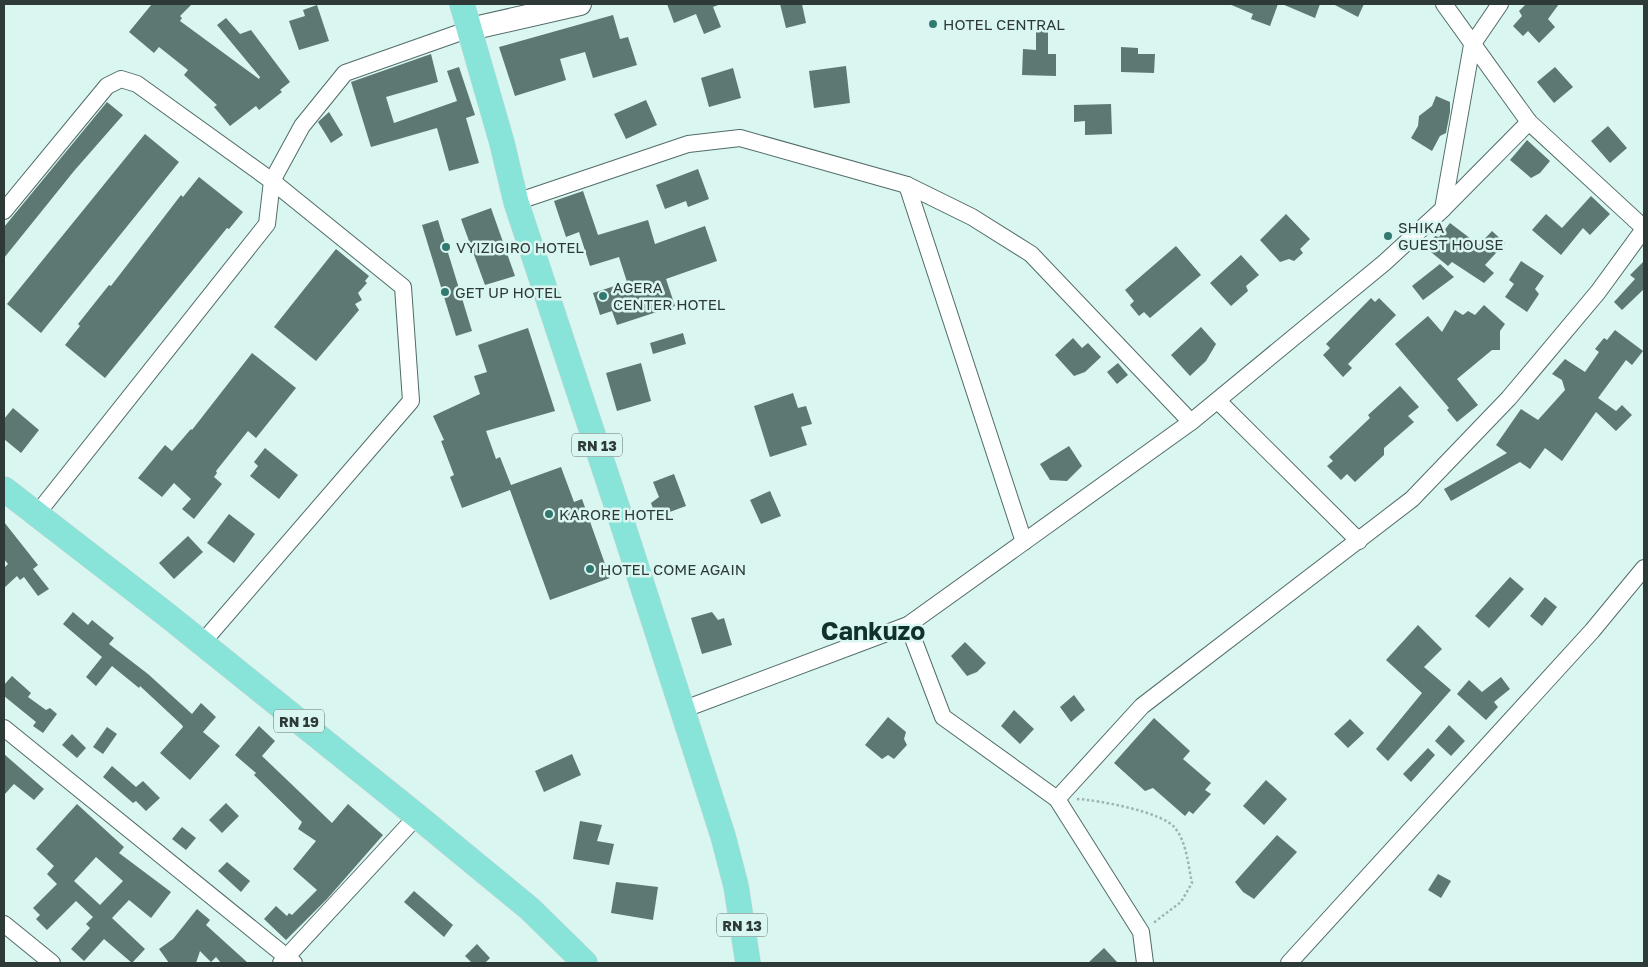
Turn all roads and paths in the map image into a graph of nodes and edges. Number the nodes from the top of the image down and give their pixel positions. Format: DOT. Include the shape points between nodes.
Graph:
graph roads {
  1 [pos="462,4"];
  2 [pos="580,4"];
  3 [pos="1444,4"];
  4 [pos="1500,4"];
  5 [pos="470,29"];
  6 [pos="1472,45"];
  7 [pos="1529,122"];
  8 [pos="272,181"];
  9 [pos="907,185"];
  10 [pos="516,202"];
  11 [pos="1443,209"];
  12 [pos="4,211"];
  13 [pos="1644,229"];
  14 [pos="1218,401"];
  15 [pos="1192,422"];
  16 [pos="4,489"];
  17 [pos="36,515"];
  18 [pos="1359,541"];
  19 [pos="1024,542"];
  20 [pos="1644,568"];
  21 [pos="908,625"];
  22 [pos="202,643"];
  23 [pos="682,710"];
  24 [pos="4,728"];
  25 [pos="1056,799"];
  26 [pos="417,816"];
  27 [pos="736,886"];
  28 [pos="4,924"];
  29 [pos="1141,932"];
  30 [pos="287,961"];
  31 [pos="52,963"];
  32 [pos="586,963"];
  33 [pos="736,963"];
  34 [pos="748,963"];
  35 [pos="1145,963"];
  36 [pos="1289,963"];
  1 -- 5 [label="main road, RN 13"];
  2 -- 5 [label="main road"];
  3 -- 6 [label="street"];
  4 -- 6 [label="street"];
  5 -- 8 [label="street" via="346,73 302,126"];
  5 -- 10 [label="main road, RN 13"];
  6 -- 7 [label="street"];
  6 -- 11 [label="street"];
  7 -- 11 [label="street"];
  7 -- 13 [label="street"];
  8 -- 12 [label="street" via="137,84 121,79 107,86"];
  8 -- 17 [label="street" via="267,224"];
  8 -- 22 [label="street" via="403,287 411,401"];
  9 -- 10 [label="street" via="740,138 688,144"];
  9 -- 15 [label="street" via="972,217 1031,254"];
  9 -- 19 [label="street"];
  10 -- 23 [label="main road, RN 13"];
  11 -- 14 [label="street" via="1384,263"];
  13 -- 18 [label="street" via="1562,335 1469,442 1412,499"];
  14 -- 15 [label="street"];
  14 -- 18 [label="street"];
  15 -- 19 [label="street"];
  16 -- 17 [label="main road, RN 19"];
  17 -- 22 [label="main road, RN 19"];
  18 -- 25 [label="street" via="1142,706"];
  19 -- 21 [label="street"];
  20 -- 36 [label="street" via="1592,631"];
  21 -- 23 [label="street"];
  21 -- 25 [label="street" via="943,716"];
  22 -- 26 [label="main road, RN 19"];
  23 -- 27 [label="main road, RN 13"];
  24 -- 30 [label="street"];
  25 -- 29 [label="street"];
  25 -- 29 [label="path" via="1085,800 1140,810 1175,827 1186,850 1192,883 1181,902"];
  26 -- 30 [label="street"];
  26 -- 32 [label="main road, RN 19" via="530,909"];
  27 -- 33 [label="main road, RN 13"];
  27 -- 34 [label="main road, RN 13"];
  28 -- 31 [label="street"];
  29 -- 35 [label="street"];
}
